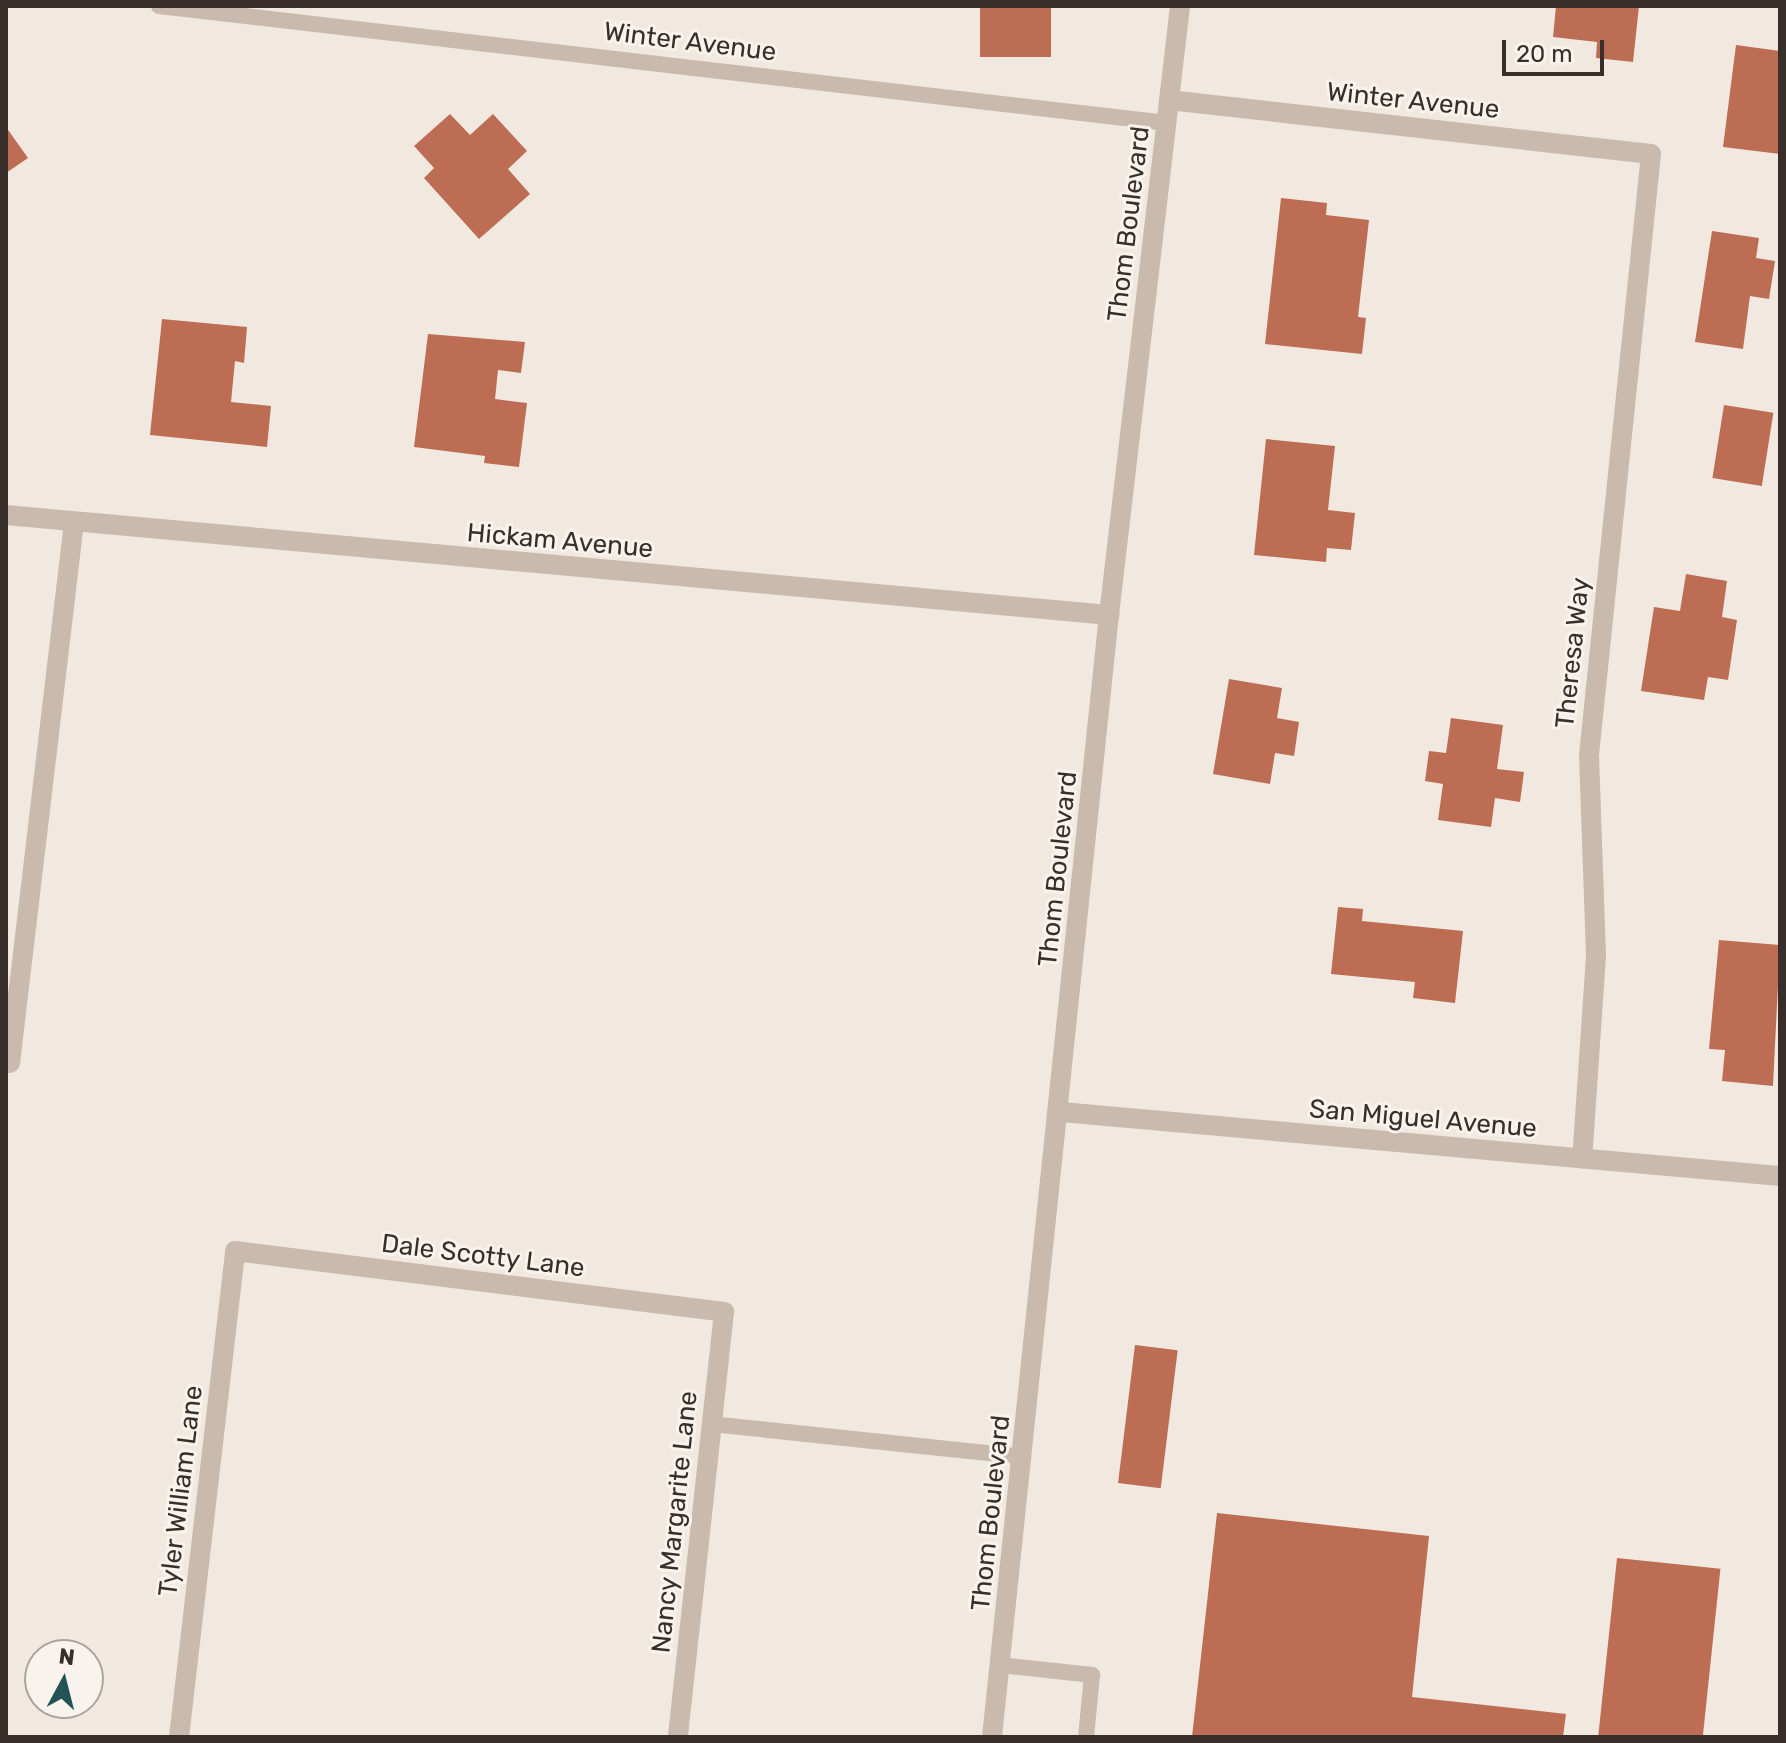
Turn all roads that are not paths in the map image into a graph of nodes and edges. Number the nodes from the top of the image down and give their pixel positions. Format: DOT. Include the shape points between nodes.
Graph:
graph roads {
  1 [pos="159,6"];
  2 [pos="1180,6"];
  3 [pos="1169,100"];
  4 [pos="1167,123"];
  5 [pos="1651,154"];
  6 [pos="6,515"];
  7 [pos="74,522"];
  8 [pos="1109,615"];
  9 [pos="10,1063"];
  10 [pos="1061,1112"];
  11 [pos="1582,1159"];
  12 [pos="1780,1176"];
  13 [pos="235,1251"];
  14 [pos="724,1312"];
  15 [pos="711,1424"];
  16 [pos="1023,1457"];
  17 [pos="1000,1665"];
  18 [pos="179,1737"];
  19 [pos="678,1737"];
  20 [pos="992,1737"];
  21 [pos="1086,1737"];
  1 -- 4 [label="lane, Winter Avenue"];
  2 -- 3 [label="street, Thom Boulevard"];
  3 -- 4 [label="street, Thom Boulevard"];
  3 -- 5 [label="street, Winter Avenue"];
  4 -- 8 [label="street, Thom Boulevard"];
  5 -- 11 [label="street, Theresa Way" via="1589,755 1596,956"];
  6 -- 7 [label="street, Hickam Avenue"];
  7 -- 8 [label="street, Hickam Avenue"];
  7 -- 9 [label="street"];
  8 -- 10 [label="street, Thom Boulevard"];
  10 -- 11 [label="street, San Miguel Avenue"];
  10 -- 16 [label="street, Thom Boulevard"];
  11 -- 12 [label="street, San Miguel Avenue"];
  13 -- 14 [label="street, Dale Scotty Lane"];
  13 -- 18 [label="street, Tyler William Lane"];
  14 -- 15 [label="street, Nancy Margarite Lane"];
  15 -- 16 [label="lane"];
  15 -- 19 [label="street, Nancy Margarite Lane"];
  16 -- 17 [label="street, Thom Boulevard"];
  17 -- 20 [label="street, Thom Boulevard"];
  17 -- 21 [label="lane" via="1092,1675"];
}
